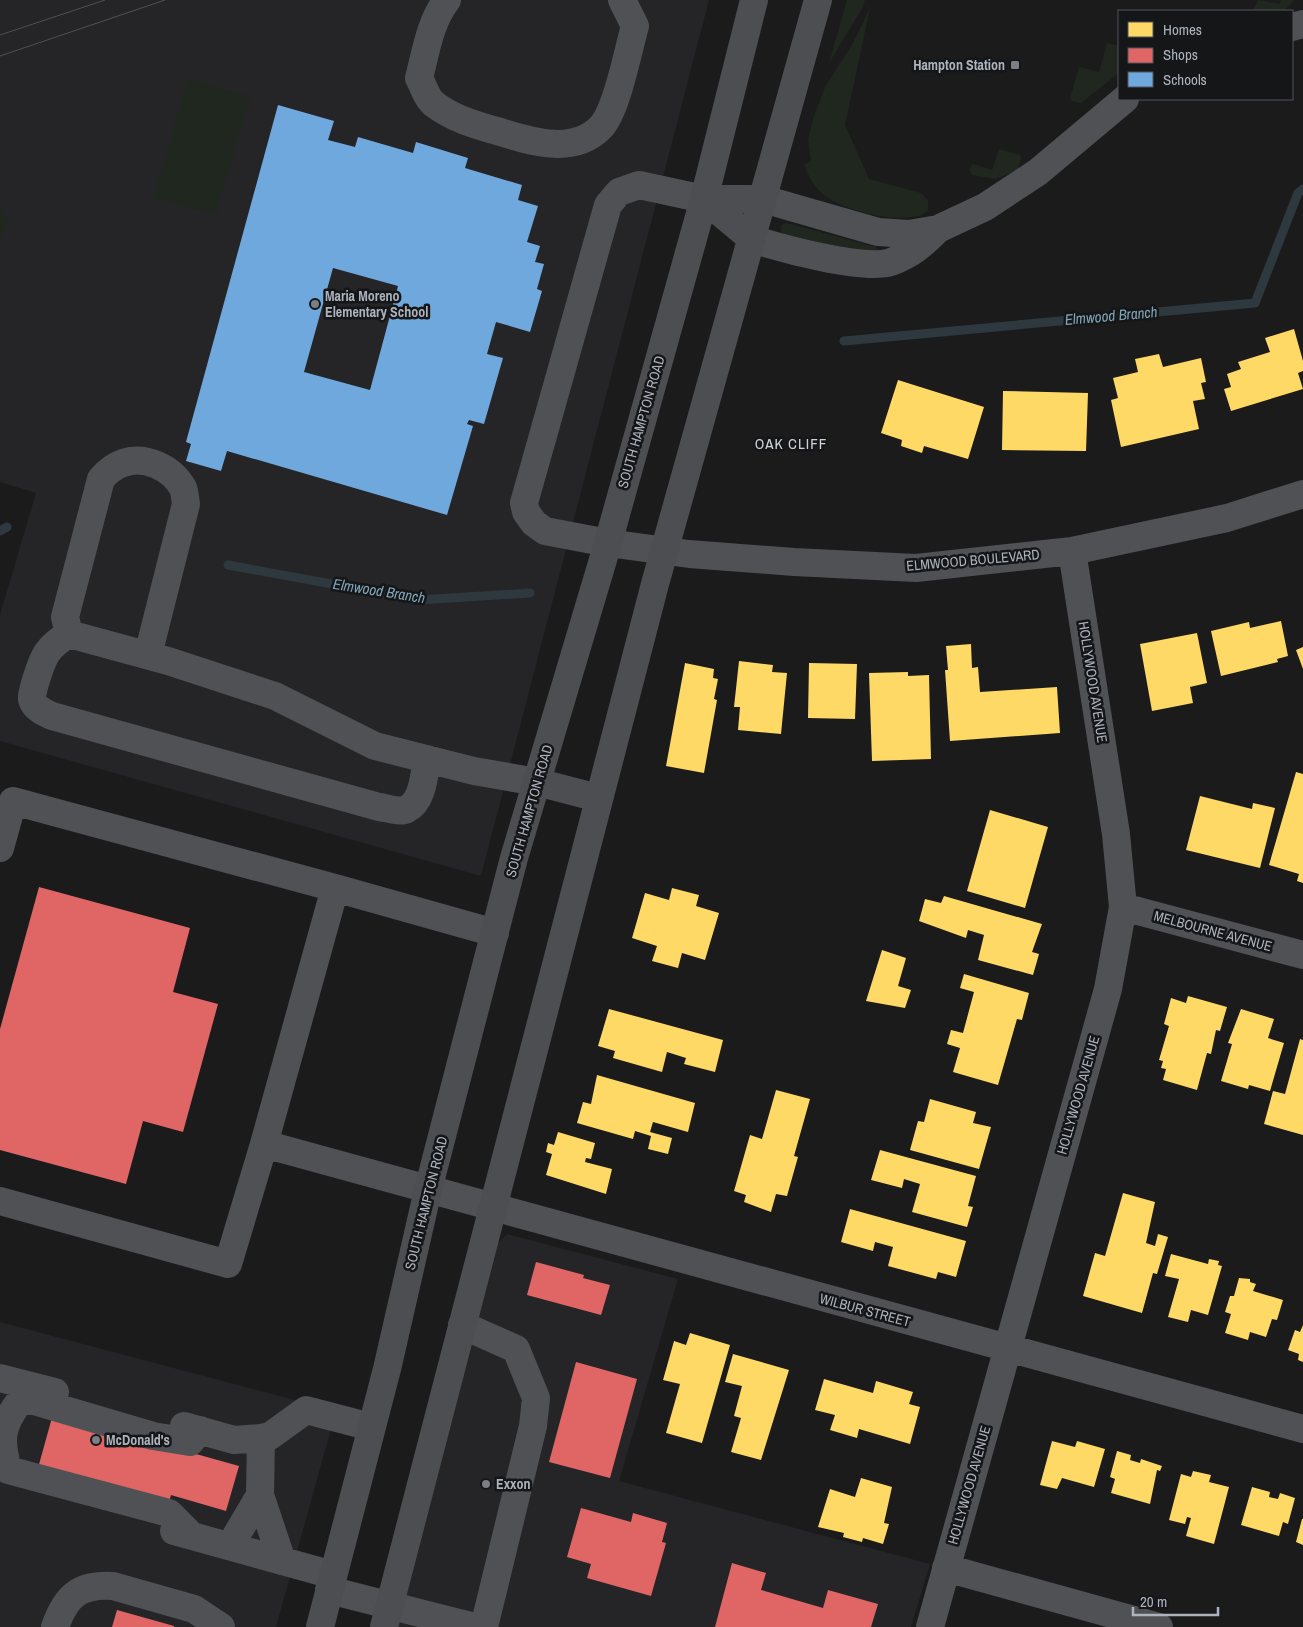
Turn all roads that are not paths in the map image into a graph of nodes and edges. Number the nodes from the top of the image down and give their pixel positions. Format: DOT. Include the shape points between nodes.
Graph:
graph roads {
  1 [pos="447,0"];
  2 [pos="622,0"];
  3 [pos="754,0"];
  4 [pos="818,0"];
  5 [pos="1124,100"];
  6 [pos="704,199"];
  7 [pos="763,199"];
  8 [pos="938,228"];
  9 [pos="752,240"];
  10 [pos="1303,494"];
  11 [pos="608,542"];
  12 [pos="664,551"];
  13 [pos="1072,551"];
  14 [pos="69,634"];
  15 [pos="148,656"];
  16 [pos="427,759"];
  17 [pos="537,782"];
  18 [pos="598,798"];
  19 [pos="0,848"];
  20 [pos="335,888"];
  21 [pos="1122,907"];
  22 [pos="495,932"];
  23 [pos="1303,955"];
  24 [pos="264,1144"];
  25 [pos="428,1190"];
  26 [pos="0,1201"];
  27 [pos="492,1208"];
  28 [pos="462,1325"];
  29 [pos="1008,1348"];
  30 [pos="0,1378"];
  31 [pos="0,1396"];
  32 [pos="31,1400"];
  33 [pos="371,1427"];
  34 [pos="1303,1429"];
  35 [pos="200,1430"];
  36 [pos="261,1438"];
  37 [pos="3,1471"];
  38 [pos="260,1495"];
  39 [pos="230,1546"];
  40 [pos="282,1561"];
  41 [pos="946,1568"];
  42 [pos="331,1583"];
  43 [pos="387,1616"];
  44 [pos="55,1627"];
  45 [pos="221,1627"];
  46 [pos="320,1627"];
  47 [pos="475,1627"];
  48 [pos="484,1627"];
  49 [pos="930,1627"];
  50 [pos="1159,1627"];
  1 -- 2 [label="street" via="429,35 419,78 432,103 465,122 536,143 562,144 582,140 602,126 614,106 635,26"];
  3 -- 6 [label="main road, SOUTH HAMPTON ROAD"];
  4 -- 7 [label="main road"];
  5 -- 8 [label="street" via="1038,172 985,207"];
  6 -- 7 [label="main road"];
  6 -- 9 [label="main road"];
  6 -- 11 [label="main road, SOUTH HAMPTON ROAD"];
  6 -- 11 [label="street, ELMWOOD BOULEVARD" via="639,185 619,192 608,205 524,503 534,523 545,531"];
  7 -- 8 [label="street" via="878,232 909,234"];
  7 -- 9 [label="main road"];
  8 -- 9 [label="street" via="917,250 889,262 838,260"];
  9 -- 12 [label="main road"];
  10 -- 13 [label="street, ELMWOOD BOULEVARD" via="1227,518"];
  11 -- 12 [label="street, ELMWOOD BOULEVARD"];
  11 -- 17 [label="main road, SOUTH HAMPTON ROAD"];
  12 -- 13 [label="street, ELMWOOD BOULEVARD" via="916,568"];
  12 -- 18 [label="main road"];
  13 -- 21 [label="street, HOLLYWOOD AVENUE" via="1116,834"];
  14 -- 15 [label="street"];
  14 -- 15 [label="street" via="65,617 101,479 110,469 123,463 152,464 166,469 176,478 184,490 186,504"];
  14 -- 16 [label="street" via="56,642 43,658 32,696 33,703 52,716 400,811 416,801"];
  15 -- 16 [label="street" via="275,696 376,746"];
  16 -- 17 [label="street"];
  17 -- 18 [label="main road"];
  17 -- 22 [label="main road, SOUTH HAMPTON ROAD"];
  18 -- 27 [label="main road"];
  19 -- 20 [label="street" via="13,802"];
  20 -- 22 [label="street"];
  20 -- 24 [label="street"];
  21 -- 23 [label="street, MELBOURNE AVENUE"];
  21 -- 29 [label="street, HOLLYWOOD AVENUE" via="1108,989"];
  22 -- 25 [label="main road, SOUTH HAMPTON ROAD"];
  24 -- 25 [label="street, WILBUR STREET"];
  24 -- 26 [label="street" via="228,1264"];
  25 -- 27 [label="street, WILBUR STREET"];
  25 -- 33 [label="main road, SOUTH HAMPTON ROAD"];
  27 -- 28 [label="main road"];
  27 -- 29 [label="street, WILBUR STREET"];
  28 -- 43 [label="main road"];
  28 -- 48 [label="street" via="516,1349 536,1398 533,1426"];
  29 -- 34 [label="street, WILBUR STREET"];
  29 -- 41 [label="street, HOLLYWOOD AVENUE"];
  30 -- 35 [label="street"];
  31 -- 32 [label="street" via="11,1394"];
  32 -- 35 [label="street" via="153,1436 190,1442"];
  32 -- 37 [label="street" via="19,1402 10,1414 3,1432"];
  33 -- 36 [label="street" via="306,1410 270,1436"];
  33 -- 42 [label="main road, SOUTH HAMPTON ROAD"];
  35 -- 36 [label="street" via="234,1440"];
  36 -- 38 [label="street"];
  37 -- 39 [label="street"];
  38 -- 39 [label="street"];
  38 -- 40 [label="street"];
  39 -- 40 [label="street"];
  40 -- 42 [label="street"];
  41 -- 49 [label="street, HOLLYWOOD AVENUE"];
  41 -- 50 [label="street"];
  42 -- 43 [label="street"];
  42 -- 46 [label="main road, SOUTH HAMPTON ROAD"];
  43 -- 47 [label="street"];
  44 -- 45 [label="street" via="61,1609 70,1597 90,1586 113,1586 194,1608"];
}
